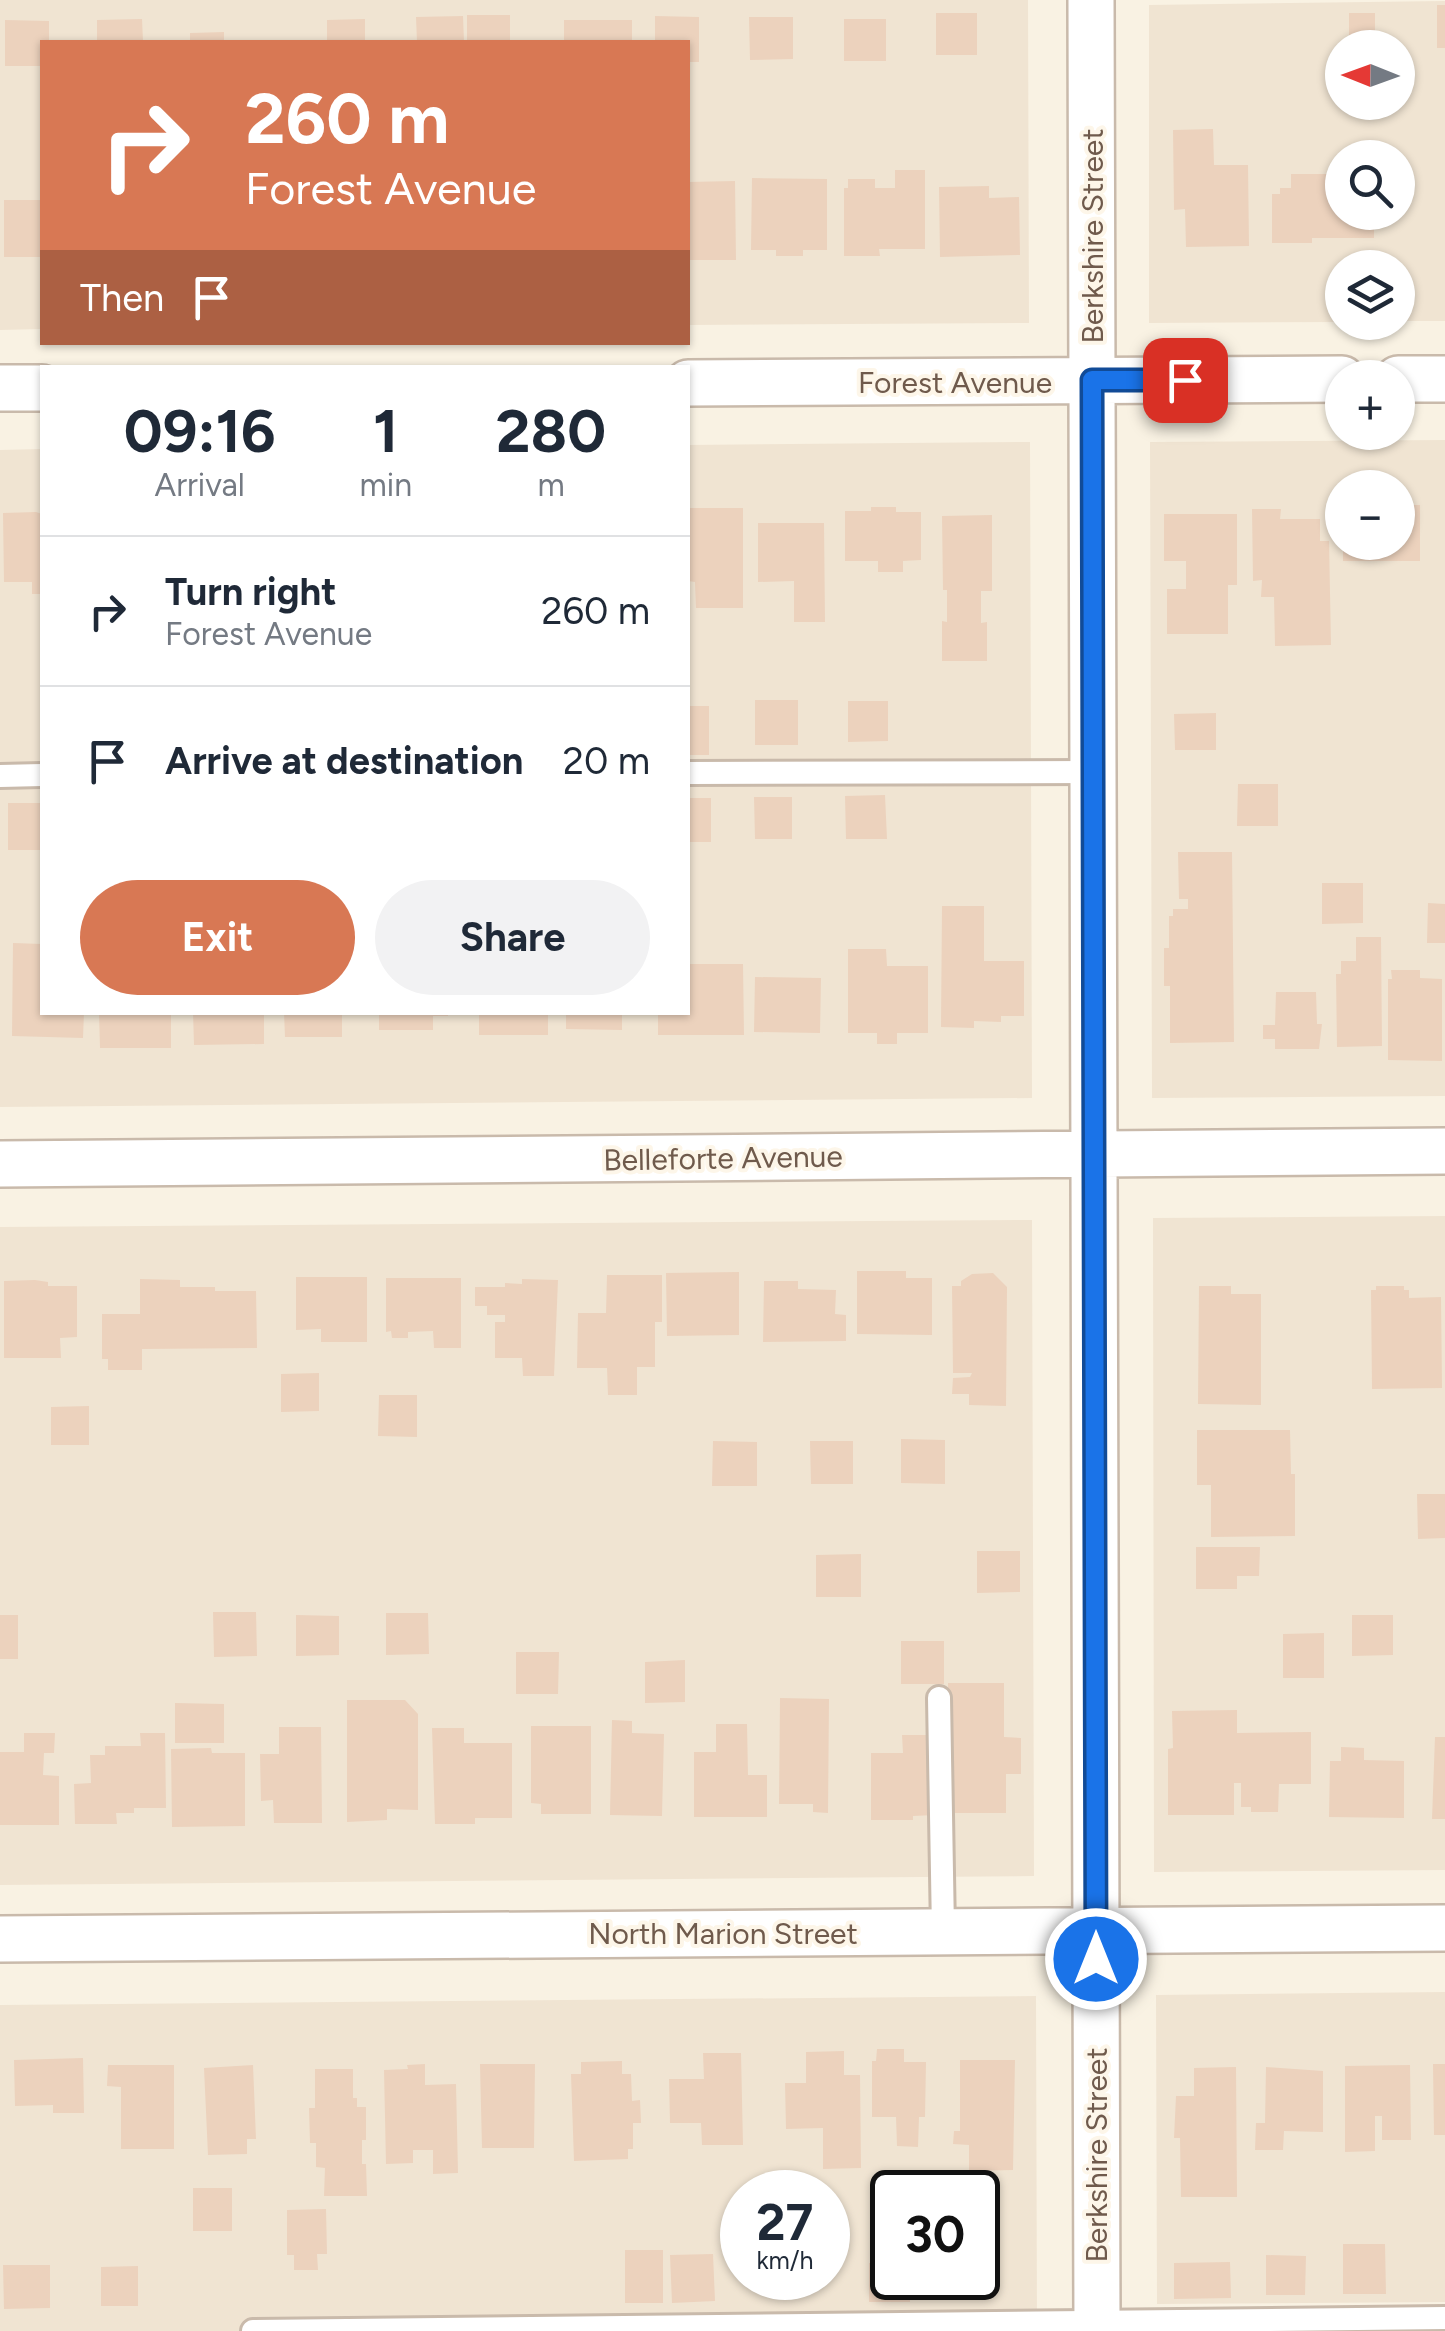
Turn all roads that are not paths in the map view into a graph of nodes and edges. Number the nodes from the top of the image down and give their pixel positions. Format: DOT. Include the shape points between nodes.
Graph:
graph roads {
  1 [pos="1091,0"];
  2 [pos="1445,378"];
  3 [pos="1325,379"];
  4 [pos="1415,379"];
  5 [pos="1092,380"];
  6 [pos="690,384"];
  7 [pos="0,388"];
  8 [pos="40,388"];
  9 [pos="1093,772"];
  10 [pos="690,773"];
  11 [pos="0,776"];
  12 [pos="40,776"];
  13 [pos="1445,1151"];
  14 [pos="1094,1154"];
  15 [pos="0,1164"];
  16 [pos="939,1698"];
  17 [pos="1445,1928"];
  18 [pos="1096,1930"];
  19 [pos="943,1931"];
  20 [pos="0,1939"];
  21 [pos="1445,2318"];
  22 [pos="1097,2326"];
  23 [pos="254,2331"];
  1 -- 5 [label="street, Berkshire Street"];
  2 -- 4 [label="street"];
  3 -- 5 [label="street, Forest Avenue"];
  5 -- 6 [label="street, Forest Avenue"];
  5 -- 9 [label="street, Berkshire Street"];
  7 -- 8 [label="street"];
  9 -- 10 [label="lane"];
  9 -- 14 [label="street, Berkshire Street"];
  11 -- 12 [label="lane"];
  13 -- 14 [label="street, Belleforte Avenue"];
  14 -- 15 [label="street, Belleforte Avenue"];
  14 -- 18 [label="street, Berkshire Street"];
  16 -- 19 [label="lane"];
  17 -- 18 [label="street, North Marion Street"];
  18 -- 19 [label="street, North Marion Street"];
  18 -- 22 [label="street, Berkshire Street"];
  19 -- 20 [label="street, North Marion Street"];
  21 -- 22 [label="lane"];
  22 -- 23 [label="lane"];
}
